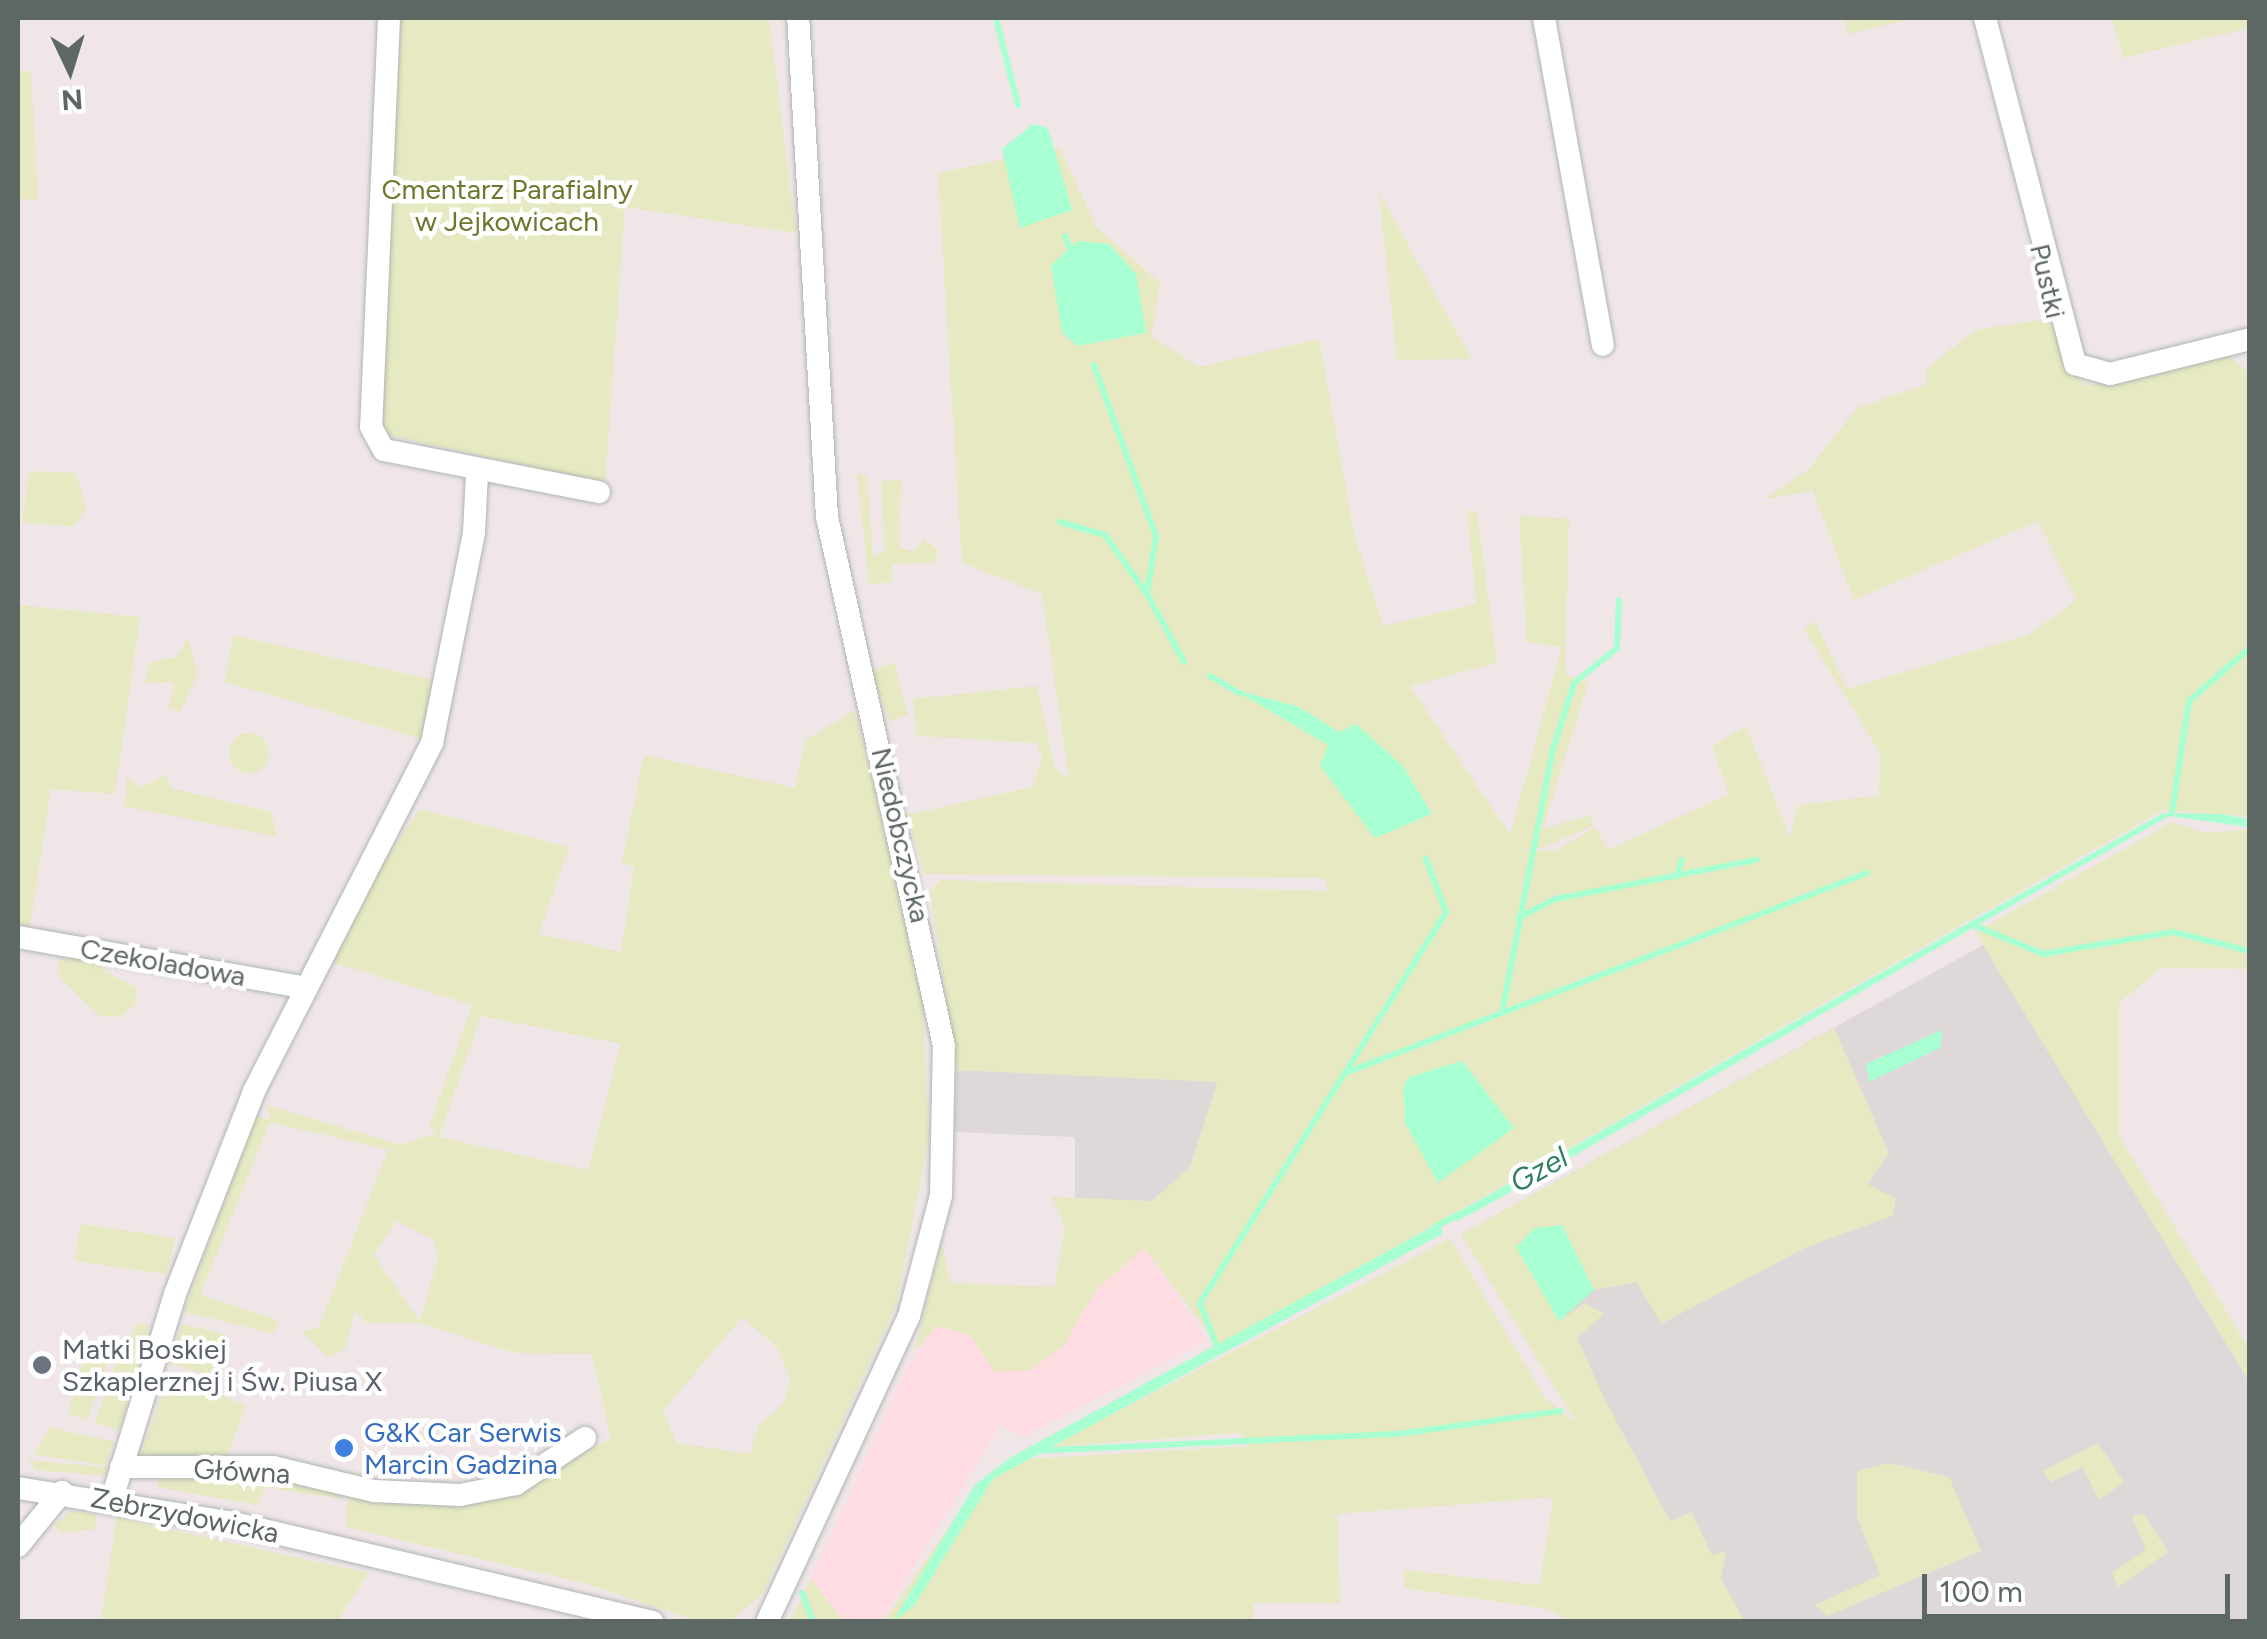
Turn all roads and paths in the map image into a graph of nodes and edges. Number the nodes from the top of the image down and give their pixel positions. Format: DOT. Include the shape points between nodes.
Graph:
graph roads {
  1 [pos="390,18"];
  2 [pos="798,18"];
  3 [pos="1544,18"];
  4 [pos="1985,18"];
  5 [pos="2250,339"];
  6 [pos="1602,345"];
  7 [pos="477,473"];
  8 [pos="599,492"];
  9 [pos="18,938"];
  10 [pos="308,988"];
  11 [pos="586,1438"];
  12 [pos="121,1467"];
  13 [pos="18,1488"];
  14 [pos="62,1492"];
  15 [pos="112,1499"];
  16 [pos="18,1546"];
  17 [pos="652,1622"];
  18 [pos="767,1622"];
  1 -- 7 [label="street" via="371,427 384,450"];
  2 -- 18 [label="street, Niedobczycka" via="827,517 944,1046 941,1196 910,1316"];
  3 -- 6 [label="street"];
  4 -- 5 [label="street, Pustki" via="2074,364 2110,374"];
  7 -- 8 [label="street"];
  7 -- 10 [label="street" via="474,533 432,743"];
  9 -- 10 [label="street, Czekoladowa"];
  10 -- 12 [label="street" via="240,1128"];
  11 -- 12 [label="street, Główna" via="516,1484 460,1495 374,1490 273,1467"];
  12 -- 15 [label="street"];
  13 -- 14 [label="street, Zebrzydowicka"];
  14 -- 15 [label="street, Zebrzydowicka"];
  14 -- 16 [label="street"];
  15 -- 17 [label="street, Zebrzydowicka" via="351,1548"];
}
